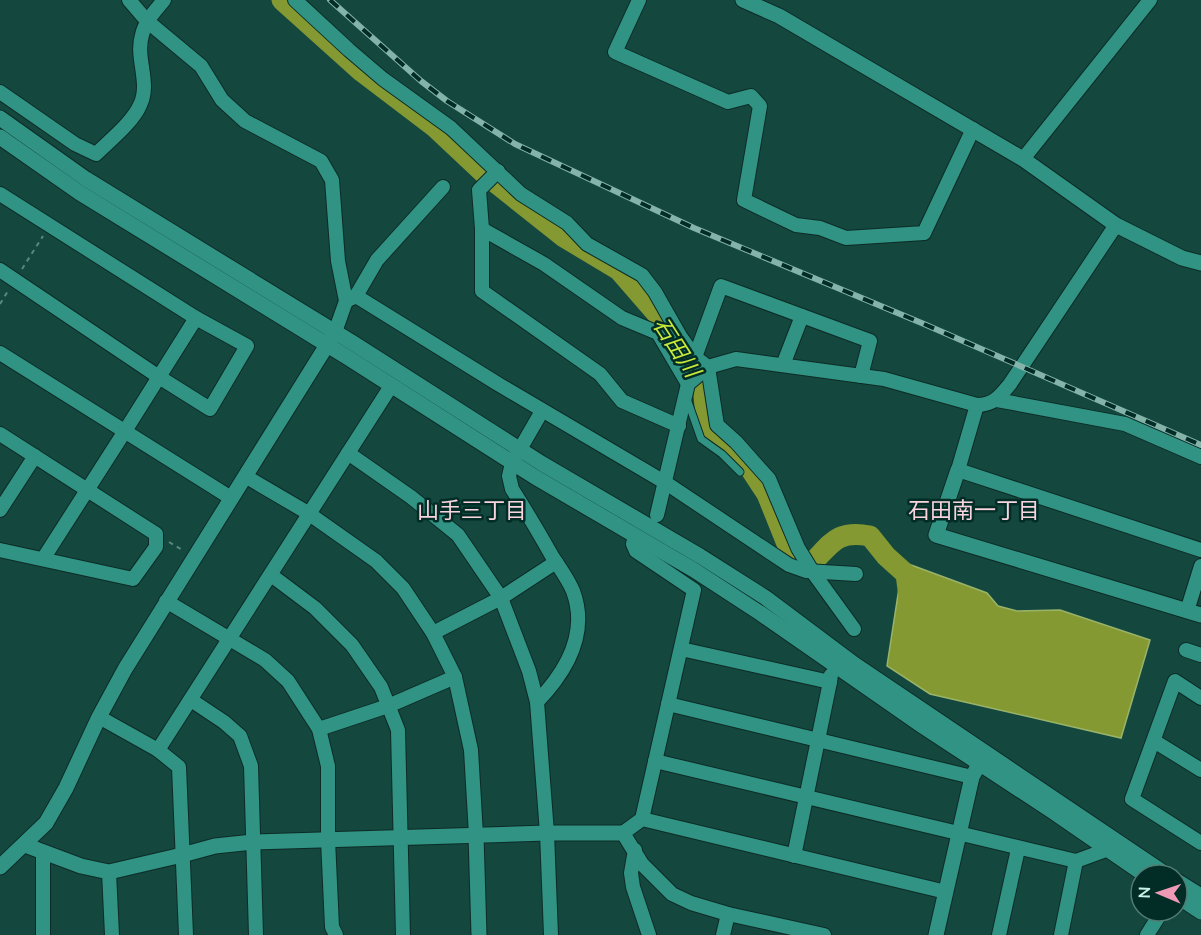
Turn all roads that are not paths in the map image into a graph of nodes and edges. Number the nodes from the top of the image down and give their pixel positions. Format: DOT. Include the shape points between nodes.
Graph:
graph roads {
  1 [pos="129,0"];
  2 [pos="164,0"];
  3 [pos="296,0"];
  4 [pos="639,0"];
  5 [pos="743,0"];
  6 [pos="1150,0"];
  7 [pos="147,21"];
  8 [pos="0,92"];
  9 [pos="0,118"];
  10 [pos="973,129"];
  11 [pos="0,137"];
  12 [pos="1023,159"];
  13 [pos="498,171"];
  14 [pos="443,187"];
  15 [pos="0,194"];
  16 [pos="1116,225"];
  17 [pos="482,229"];
  18 [pos="1201,263"];
  19 [pos="0,270"];
  20 [pos="351,299"];
  21 [pos="802,316"];
  22 [pos="196,318"];
  23 [pos="658,333"];
  24 [pos="680,336"];
  25 [pos="331,339"];
  26 [pos="0,353"];
  27 [pos="695,357"];
  28 [pos="783,365"];
  29 [pos="708,367"];
  30 [pos="861,376"];
  31 [pos="159,377"];
  32 [pos="391,386"];
  33 [pos="687,389"];
  34 [pos="997,400"];
  35 [pos="977,405"];
  36 [pos="542,411"];
  37 [pos="679,426"];
  38 [pos="125,432"];
  39 [pos="0,434"];
  40 [pos="348,453"];
  41 [pos="35,456"];
  42 [pos="515,456"];
  43 [pos="1201,457"];
  44 [pos="958,470"];
  45 [pos="740,472"];
  46 [pos="245,476"];
  47 [pos="666,483"];
  48 [pos="87,490"];
  49 [pos="231,498"];
  50 [pos="0,510"];
  51 [pos="308,513"];
  52 [pos="657,515"];
  53 [pos="634,536"];
  54 [pos="0,550"];
  55 [pos="1201,550"];
  56 [pos="42,559"];
  57 [pos="556,562"];
  58 [pos="1201,566"];
  59 [pos="812,571"];
  60 [pos="856,574"];
  61 [pos="271,575"];
  62 [pos="501,598"];
  63 [pos="166,601"];
  64 [pos="1194,613"];
  65 [pos="854,629"];
  66 [pos="434,633"];
  67 [pos="231,638"];
  68 [pos="681,649"];
  69 [pos="1186,650"];
  70 [pos="1201,655"];
  71 [pos="835,665"];
  72 [pos="455,677"];
  73 [pos="830,682"];
  74 [pos="1201,698"];
  75 [pos="191,700"];
  76 [pos="537,702"];
  77 [pos="668,704"];
  78 [pos="388,706"];
  79 [pos="99,717"];
  80 [pos="319,729"];
  81 [pos="818,740"];
  82 [pos="1154,741"];
  83 [pos="158,750"];
  84 [pos="655,761"];
  85 [pos="979,764"];
  86 [pos="1201,770"];
  87 [pos="806,796"];
  88 [pos="642,819"];
  89 [pos="547,833"];
  90 [pos="623,833"];
  91 [pos="960,833"];
  92 [pos="476,835"];
  93 [pos="400,837"];
  94 [pos="328,840"];
  95 [pos="253,842"];
  96 [pos="1201,843"];
  97 [pos="25,845"];
  98 [pos="1018,849"];
  99 [pos="635,850"];
  100 [pos="1106,850"];
  101 [pos="43,852"];
  102 [pos="182,855"];
  103 [pos="794,856"];
  104 [pos="1076,861"];
  105 [pos="1148,863"];
  106 [pos="1129,865"];
  107 [pos="0,867"];
  108 [pos="109,872"];
  109 [pos="946,892"];
  110 [pos="728,914"];
  111 [pos="778,930"];
  112 [pos="262,934"];
  113 [pos="43,935"];
  114 [pos="112,935"];
  115 [pos="186,935"];
  116 [pos="336,935"];
  117 [pos="403,935"];
  118 [pos="479,935"];
  119 [pos="551,935"];
  120 [pos="649,935"];
  121 [pos="723,935"];
  122 [pos="824,935"];
  123 [pos="936,935"];
  124 [pos="999,935"];
  125 [pos="1061,935"];
  1 -- 7 [label="street"];
  2 -- 7 [label="street"];
  3 -- 13 [label="street" via="383,79 451,128"];
  4 -- 10 [label="street" via="615,52 728,102 751,96 760,106 744,200 796,225 820,228 846,238 924,233"];
  5 -- 10 [label="street" via="779,16"];
  6 -- 12 [label="street"];
  7 -- 8 [label="street" via="141,37 145,78 141,104 96,154"];
  7 -- 20 [label="street" via="201,66 222,100 245,121 321,160 332,180 338,261"];
  9 -- 25 [label="street"];
  10 -- 12 [label="street"];
  11 -- 25 [label="street" via="80,193"];
  12 -- 16 [label="street"];
  13 -- 17 [label="street" via="479,190"];
  13 -- 24 [label="street" via="521,194 567,223 587,244 642,275"];
  14 -- 20 [label="street" via="376,260"];
  15 -- 22 [label="street"];
  16 -- 18 [label="street" via="1182,258"];
  16 -- 34 [label="street"];
  17 -- 23 [label="street" via="544,264 622,318"];
  17 -- 37 [label="street" via="482,291 600,374 622,401"];
  19 -- 31 [label="street"];
  20 -- 25 [label="street"];
  20 -- 36 [label="street"];
  21 -- 27 [label="street" via="721,286"];
  21 -- 28 [label="street"];
  21 -- 30 [label="street" via="870,340"];
  22 -- 31 [label="street"];
  22 -- 31 [label="street" via="247,346 210,409"];
  23 -- 24 [label="street"];
  23 -- 33 [label="street"];
  24 -- 27 [label="street"];
  25 -- 32 [label="street"];
  25 -- 42 [label="street"];
  25 -- 46 [label="street"];
  26 -- 38 [label="street"];
  27 -- 29 [label="street"];
  28 -- 29 [label="street" via="736,358"];
  28 -- 30 [label="street"];
  29 -- 33 [label="street"];
  29 -- 59 [label="street" via="717,425 769,479"];
  30 -- 35 [label="street"];
  31 -- 38 [label="street"];
  32 -- 40 [label="street"];
  32 -- 42 [label="street"];
  33 -- 37 [label="street"];
  33 -- 45 [label="lane" via="701,439"];
  34 -- 35 [label="street"];
  34 -- 43 [label="street" via="1125,424"];
  35 -- 44 [label="street"];
  36 -- 42 [label="street"];
  36 -- 47 [label="street"];
  37 -- 47 [label="street"];
  38 -- 48 [label="street"];
  38 -- 49 [label="street"];
  39 -- 41 [label="street"];
  40 -- 51 [label="street"];
  40 -- 62 [label="street" via="458,535"];
  41 -- 48 [label="street"];
  41 -- 50 [label="street"];
  42 -- 53 [label="street"];
  42 -- 57 [label="street" via="509,476 513,489"];
  42 -- 85 [label="street" via="700,556 766,598"];
  44 -- 55 [label="street"];
  44 -- 64 [label="street" via="936,535"];
  46 -- 49 [label="street"];
  46 -- 51 [label="street"];
  47 -- 52 [label="street"];
  47 -- 59 [label="street" via="789,565"];
  48 -- 56 [label="street"];
  48 -- 56 [label="street" via="156,534 156,547 133,579"];
  49 -- 63 [label="street"];
  51 -- 61 [label="street"];
  51 -- 66 [label="street" via="376,561 403,588"];
  53 -- 68 [label="street" via="636,551 694,590"];
  53 -- 71 [label="street" via="732,594"];
  54 -- 56 [label="street"];
  57 -- 62 [label="street"];
  57 -- 76 [label="street" via="574,594 579,617 576,643 556,680"];
  58 -- 64 [label="street"];
  59 -- 60 [label="street"];
  59 -- 65 [label="street"];
  61 -- 67 [label="street"];
  61 -- 78 [label="street" via="315,608 352,645 381,687"];
  62 -- 66 [label="street"];
  62 -- 76 [label="street"];
  63 -- 67 [label="street"];
  63 -- 79 [label="street"];
  66 -- 72 [label="street"];
  67 -- 75 [label="street"];
  67 -- 80 [label="street" via="266,660 288,681"];
  68 -- 73 [label="street"];
  68 -- 77 [label="street"];
  69 -- 70 [label="street"];
  71 -- 73 [label="street"];
  71 -- 85 [label="street"];
  72 -- 78 [label="street"];
  72 -- 92 [label="street" via="471,750"];
  73 -- 81 [label="street"];
  74 -- 82 [label="street" via="1175,681"];
  75 -- 83 [label="street"];
  75 -- 95 [label="street" via="240,736 251,765"];
  76 -- 89 [label="street"];
  77 -- 81 [label="street"];
  77 -- 84 [label="street"];
  78 -- 80 [label="street"];
  78 -- 93 [label="street" via="398,730"];
  79 -- 83 [label="street"];
  79 -- 97 [label="street" via="46,823"];
  80 -- 94 [label="street" via="328,766"];
  81 -- 85 [label="street"];
  81 -- 87 [label="street"];
  82 -- 86 [label="street"];
  82 -- 96 [label="street" via="1132,799"];
  83 -- 102 [label="street" via="179,767"];
  84 -- 87 [label="street"];
  84 -- 88 [label="street"];
  85 -- 91 [label="street"];
  85 -- 100 [label="street"];
  85 -- 105 [label="street"];
  87 -- 91 [label="street"];
  87 -- 103 [label="street"];
  88 -- 90 [label="street"];
  88 -- 103 [label="street"];
  89 -- 90 [label="street"];
  89 -- 92 [label="street"];
  89 -- 119 [label="street"];
  90 -- 99 [label="street"];
  91 -- 98 [label="street"];
  91 -- 109 [label="street"];
  92 -- 93 [label="street"];
  92 -- 118 [label="street"];
  93 -- 94 [label="street"];
  93 -- 117 [label="street"];
  94 -- 95 [label="street"];
  94 -- 116 [label="street" via="332,927"];
  95 -- 102 [label="street"];
  95 -- 112 [label="street"];
  97 -- 101 [label="street"];
  97 -- 107 [label="street"];
  98 -- 104 [label="street"];
  98 -- 124 [label="street"];
  99 -- 110 [label="street" via="642,864 672,894"];
  99 -- 120 [label="street" via="633,887"];
  100 -- 104 [label="street"];
  100 -- 106 [label="street"];
  101 -- 108 [label="street"];
  101 -- 113 [label="street"];
  102 -- 108 [label="street"];
  102 -- 115 [label="street"];
  103 -- 109 [label="street"];
  104 -- 125 [label="street"];
  108 -- 114 [label="street"];
  109 -- 123 [label="street"];
  110 -- 111 [label="street"];
  110 -- 121 [label="street"];
  111 -- 122 [label="street"];
}
